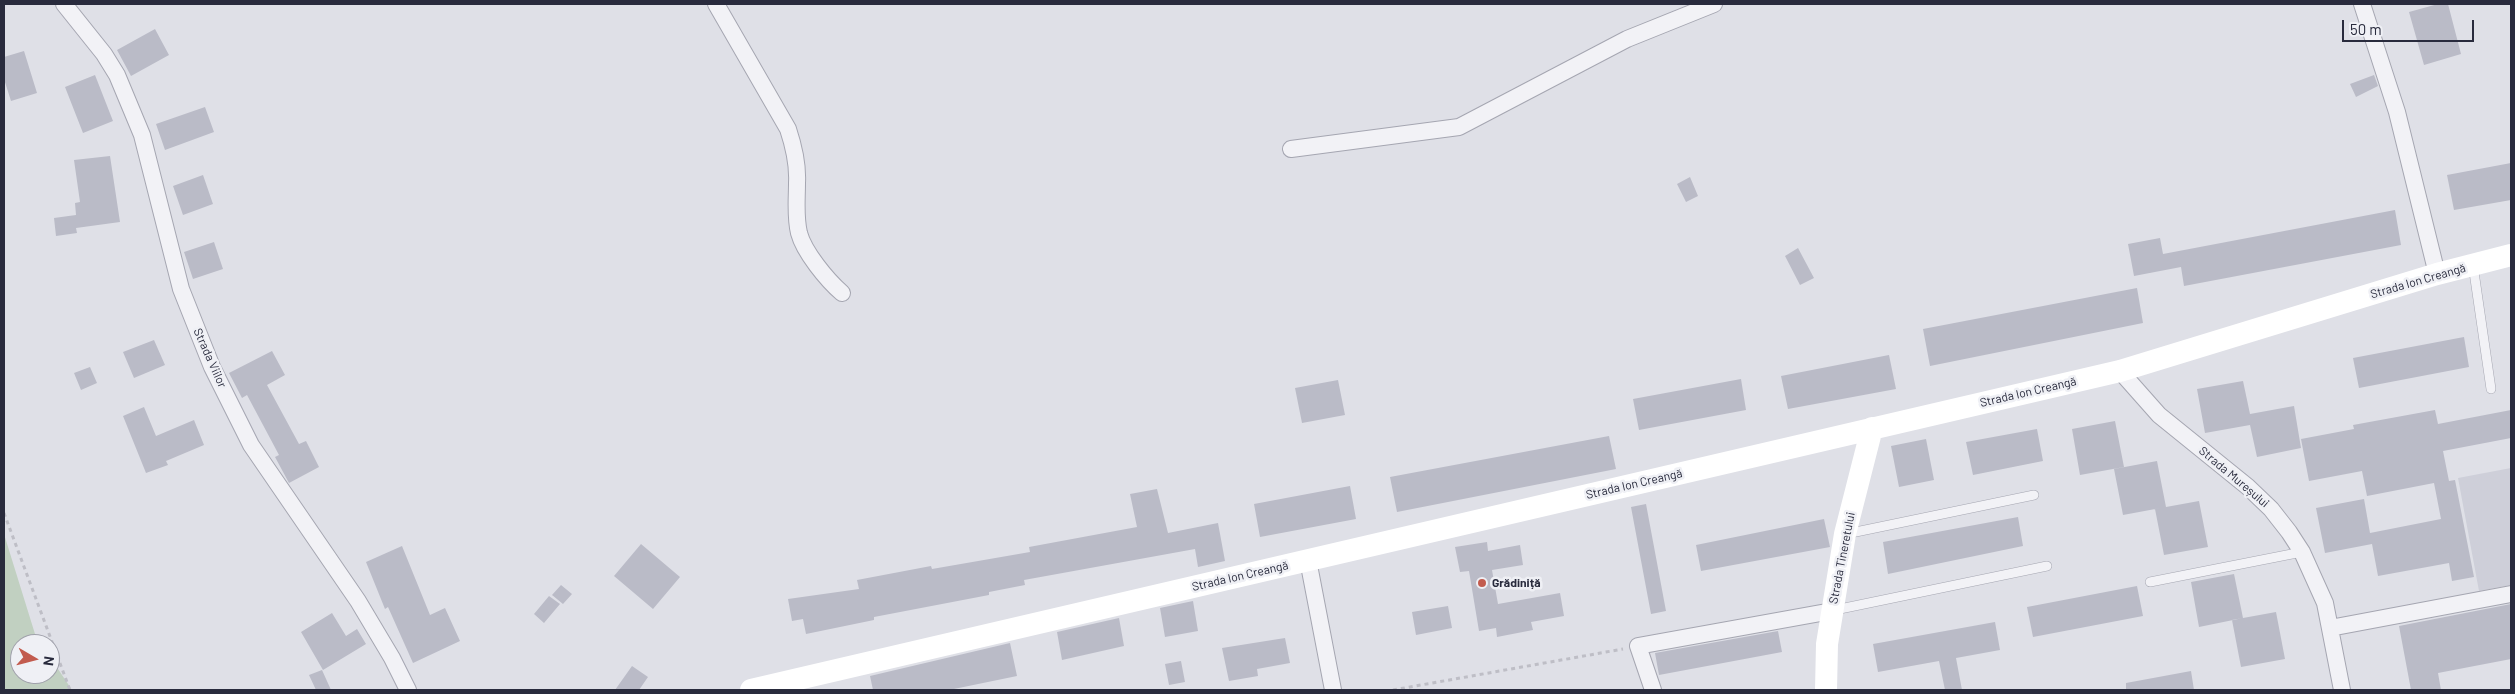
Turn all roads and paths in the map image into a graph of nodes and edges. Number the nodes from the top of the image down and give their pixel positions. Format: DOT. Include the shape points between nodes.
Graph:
graph roads {
  1 [pos="64,4"];
  2 [pos="716,4"];
  3 [pos="1714,4"];
  4 [pos="2362,4"];
  5 [pos="1291,149"];
  6 [pos="2511,256"];
  7 [pos="2473,265"];
  8 [pos="2437,274"];
  9 [pos="842,293"];
  10 [pos="2120,371"];
  11 [pos="2491,389"];
  12 [pos="1872,428"];
  13 [pos="2034,495"];
  14 [pos="4,513"];
  15 [pos="1845,534"];
  16 [pos="2302,552"];
  17 [pos="1308,560"];
  18 [pos="2047,566"];
  19 [pos="2150,582"];
  20 [pos="2511,594"];
  21 [pos="1832,610"];
  22 [pos="2330,628"];
  23 [pos="1638,646"];
  24 [pos="70,690"];
  25 [pos="408,690"];
  26 [pos="751,690"];
  27 [pos="1333,690"];
  28 [pos="1393,690"];
  29 [pos="1653,690"];
  30 [pos="1826,690"];
  31 [pos="2342,690"];
  1 -- 25 [label="street, Strada Viilor" via="104,54 142,135 181,289 212,367 246,436 358,601"];
  2 -- 9 [label="street" via="788,129 797,172 796,211 800,235 825,278"];
  3 -- 5 [label="street" via="1627,39 1459,127"];
  4 -- 8 [label="street" via="2397,112"];
  6 -- 7 [label="street, Strada Ion Creangă"];
  7 -- 8 [label="street, Strada Ion Creangă"];
  7 -- 11 [label="lane"];
  8 -- 10 [label="street, Strada Ion Creangă"];
  10 -- 12 [label="street, Strada Ion Creangă"];
  10 -- 16 [label="street, Strada Mureșului" via="2159,415 2271,509"];
  12 -- 15 [label="street, Strada Tineretului"];
  12 -- 17 [label="street, Strada Ion Creangă"];
  13 -- 15 [label="lane"];
  14 -- 24 [label="path"];
  15 -- 21 [label="street, Strada Tineretului"];
  16 -- 19 [label="lane"];
  16 -- 22 [label="street, Strada Mureșului" via="2325,602"];
  17 -- 26 [label="street, Strada Ion Creangă"];
  17 -- 27 [label="street"];
  18 -- 21 [label="lane"];
  20 -- 22 [label="street"];
  21 -- 23 [label="street"];
  21 -- 30 [label="street, Strada Tineretului"];
  22 -- 31 [label="street, Strada Mureșului"];
  23 -- 28 [label="path"];
  23 -- 29 [label="street"];
}
